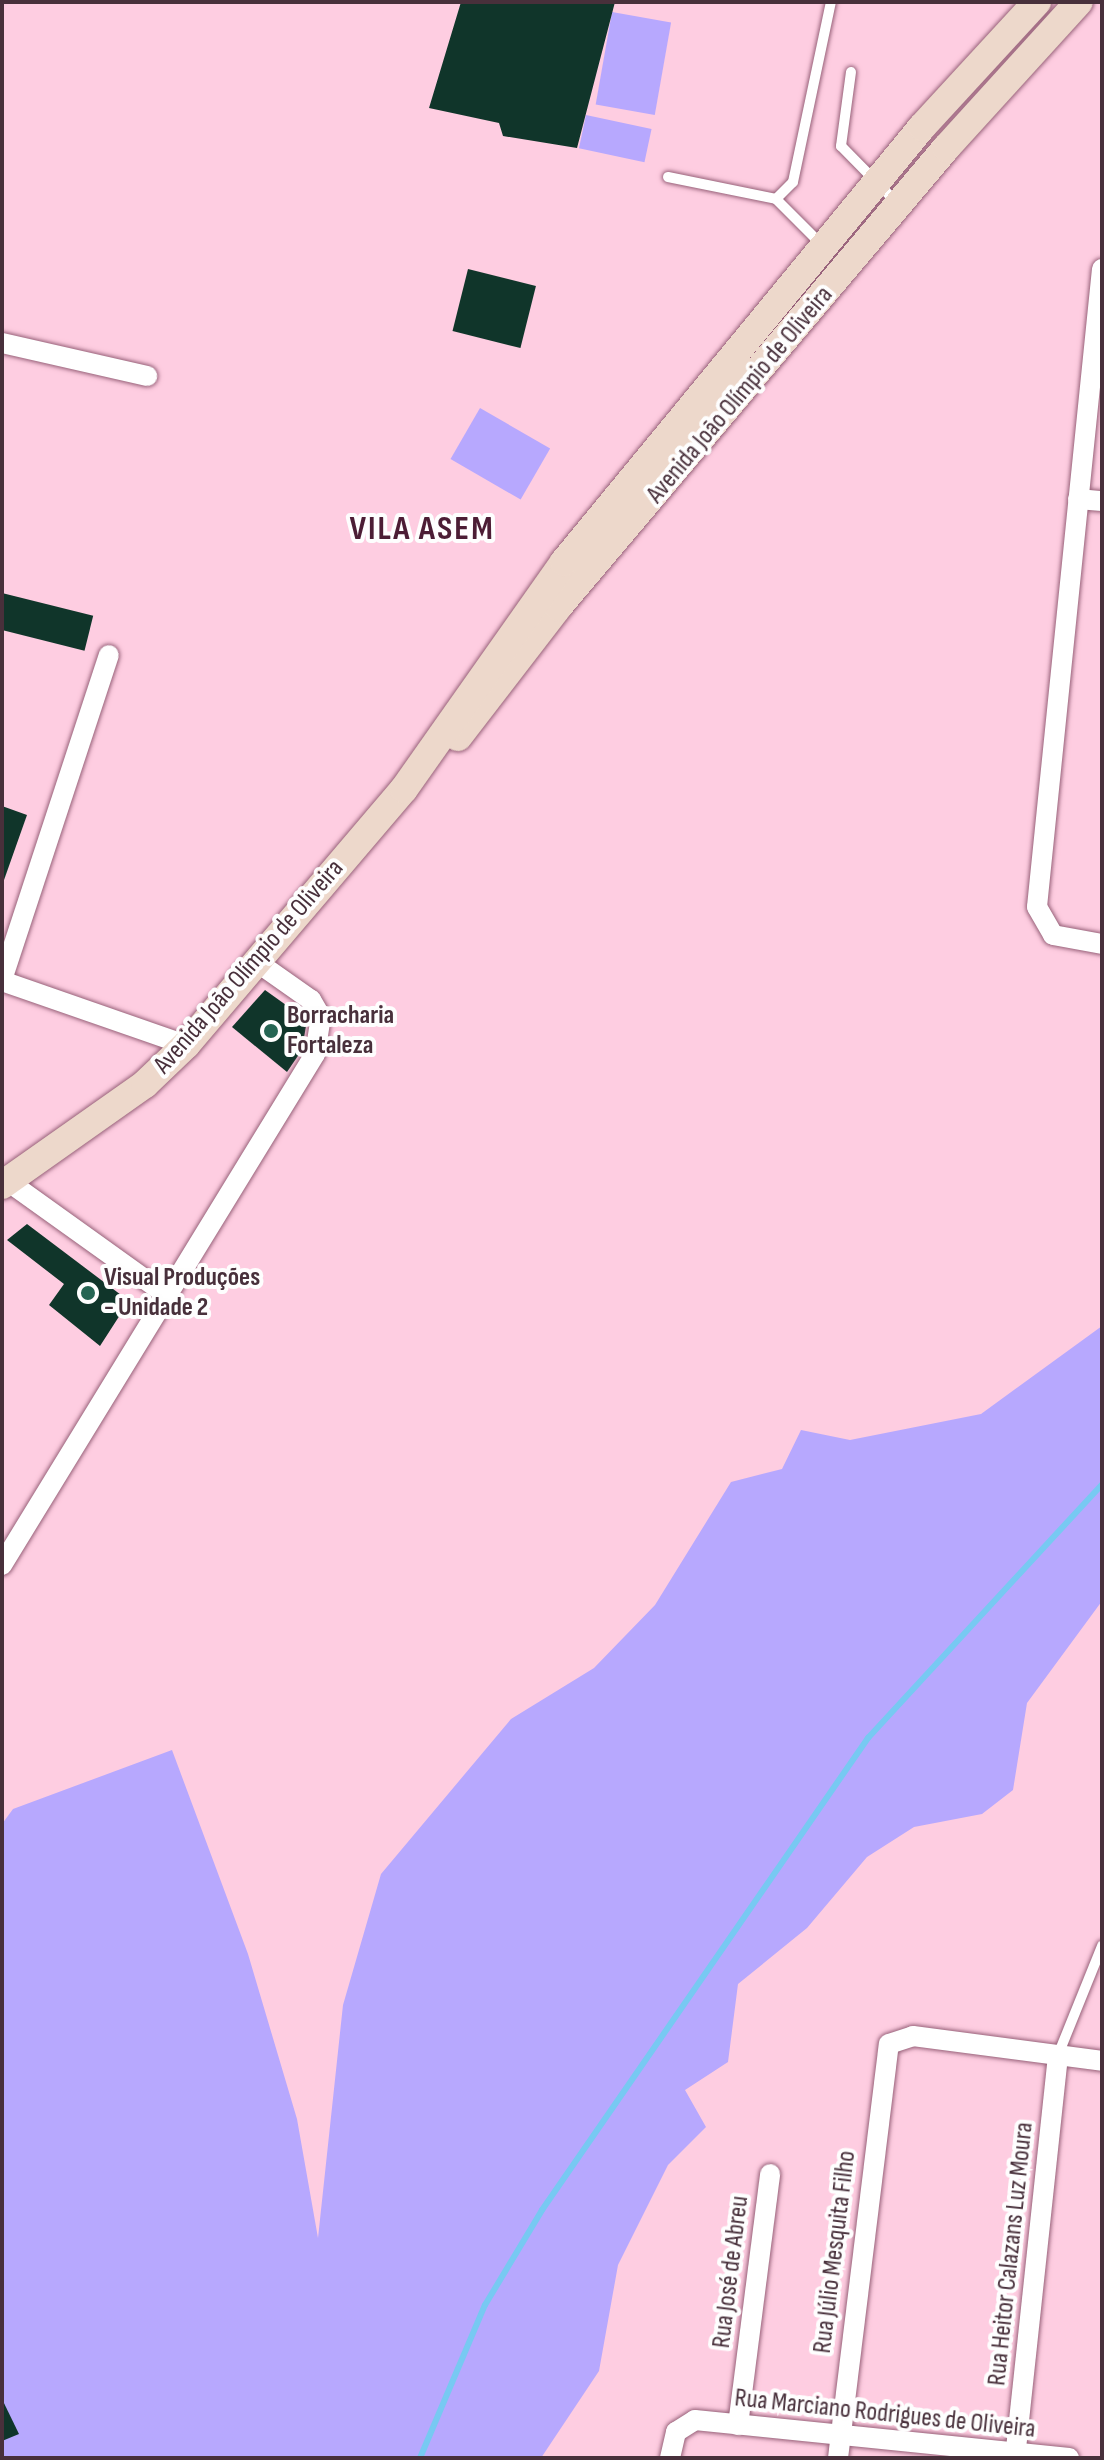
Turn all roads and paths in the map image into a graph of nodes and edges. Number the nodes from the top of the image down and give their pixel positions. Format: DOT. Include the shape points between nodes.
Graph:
graph roads {
  1 [pos="831,2"];
  2 [pos="1037,2"];
  3 [pos="1079,2"];
  4 [pos="851,72"];
  5 [pos="668,177"];
  6 [pos="875,183"];
  7 [pos="776,199"];
  8 [pos="899,204"];
  9 [pos="824,247"];
  10 [pos="1102,269"];
  11 [pos="846,270"];
  12 [pos="2,343"];
  13 [pos="147,376"];
  14 [pos="1078,499"];
  15 [pos="1102,501"];
  16 [pos="109,655"];
  17 [pos="404,789"];
  18 [pos="1102,944"];
  19 [pos="257,962"];
  20 [pos="2,980"];
  21 [pos="186,1045"];
  22 [pos="5,1183"];
  23 [pos="171,1298"];
  24 [pos="2,1565"];
  25 [pos="1102,1946"];
  26 [pos="1058,2055"];
  27 [pos="1102,2061"];
  28 [pos="770,2174"];
  29 [pos="738,2425"];
  30 [pos="840,2436"];
  31 [pos="1016,2456"];
  32 [pos="670,2458"];
  33 [pos="838,2458"];
  34 [pos="1069,2458"];
  1 -- 7 [label="lane" via="793,182"];
  2 -- 6 [label="main road, Avenida João Olímpio de Oliveira"];
  3 -- 8 [label="main road, Avenida João Olímpio de Oliveira"];
  4 -- 6 [label="lane" via="841,146"];
  5 -- 7 [label="lane"];
  6 -- 8 [label="lane"];
  6 -- 9 [label="main road, Avenida João Olímpio de Oliveira"];
  7 -- 9 [label="lane"];
  8 -- 11 [label="main road, Avenida João Olímpio de Oliveira"];
  9 -- 11 [label="lane"];
  9 -- 17 [label="main road, Avenida João Olímpio de Oliveira" via="564,562"];
  10 -- 14 [label="street"];
  11 -- 17 [label="main road, Avenida João Olímpio de Oliveira" via="558,607 430,774"];
  12 -- 13 [label="street"];
  14 -- 15 [label="street"];
  14 -- 18 [label="street" via="1037,907 1053,935"];
  16 -- 20 [label="street"];
  17 -- 19 [label="main road, Avenida João Olímpio de Oliveira"];
  19 -- 21 [label="main road, Avenida João Olímpio de Oliveira"];
  19 -- 23 [label="street" via="311,1000 322,1033"];
  20 -- 21 [label="street"];
  21 -- 22 [label="main road, Avenida João Olímpio de Oliveira" via="145,1084"];
  22 -- 23 [label="street"];
  23 -- 24 [label="street"];
  25 -- 26 [label="lane"];
  26 -- 27 [label="street"];
  26 -- 30 [label="street, Rua Júlio Mesquita Filho" via="913,2036 884,2053"];
  26 -- 31 [label="street, Rua Heitor Calazans Luz Moura"];
  28 -- 29 [label="street, Rua José de Abreu"];
  29 -- 30 [label="street, Rua Marciano Rodrigues de Oliveira"];
  29 -- 32 [label="street, Rua Marciano Rodrigues de Oliveira" via="695,2420 676,2432"];
  30 -- 31 [label="street, Rua Marciano Rodrigues de Oliveira"];
  30 -- 33 [label="street, Rua Júlio Mesquita Filho"];
  31 -- 34 [label="street, Rua Marciano Rodrigues de Oliveira"];
}
